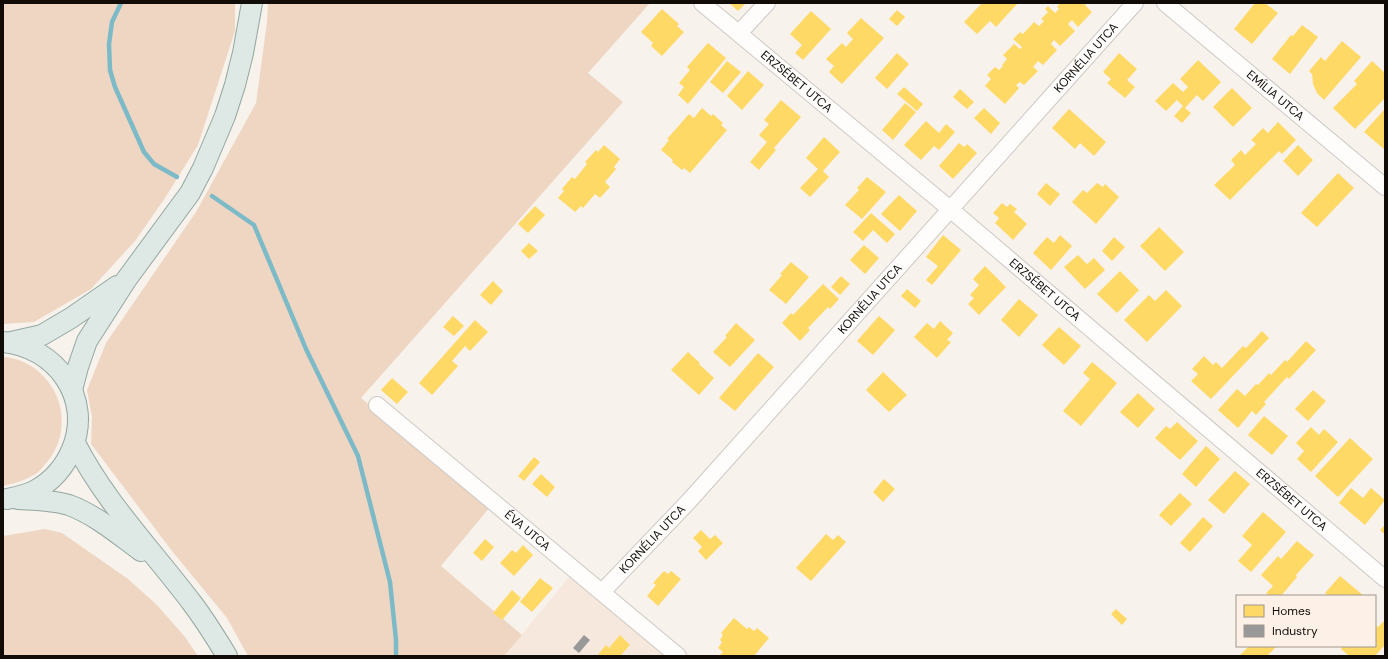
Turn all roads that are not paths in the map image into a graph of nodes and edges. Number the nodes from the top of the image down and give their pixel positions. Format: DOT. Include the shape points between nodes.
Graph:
graph roads {
  1 [pos="252,3"];
  2 [pos="702,3"];
  3 [pos="767,3"];
  4 [pos="1135,3"];
  5 [pos="1165,3"];
  6 [pos="739,33"];
  7 [pos="1385,187"];
  8 [pos="950,209"];
  9 [pos="126,280"];
  10 [pos="7,342"];
  11 [pos="72,390"];
  12 [pos="377,405"];
  13 [pos="75,443"];
  14 [pos="5,499"];
  15 [pos="162,567"];
  16 [pos="1385,580"];
  17 [pos="602,592"];
  18 [pos="227,656"];
  19 [pos="678,656"];
  1 -- 9 [label="main road" via="235,85 203,168 190,192"];
  2 -- 6 [label="street, ERZSÉBET UTCA"];
  3 -- 6 [label="street"];
  4 -- 8 [label="street, KORNÉLIA UTCA"];
  5 -- 7 [label="street, EMÍLIA UTCA"];
  6 -- 8 [label="street, ERZSÉBET UTCA"];
  8 -- 16 [label="street, ERZSÉBET UTCA"];
  8 -- 17 [label="street, KORNÉLIA UTCA" via="689,501"];
  9 -- 10 [label="main road" via="42,335"];
  9 -- 11 [label="main road" via="87,341"];
  10 -- 11 [label="main road" via="30,348 48,358 62,373"];
  11 -- 13 [label="main road" via="78,411"];
  12 -- 17 [label="street, ÉVA UTCA"];
  13 -- 14 [label="main road" via="69,457 49,481 37,490"];
  13 -- 15 [label="main road" via="104,491"];
  14 -- 15 [label="main road" via="69,505 110,528"];
  15 -- 18 [label="main road" via="192,602"];
  17 -- 19 [label="street, ÉVA UTCA"];
}
